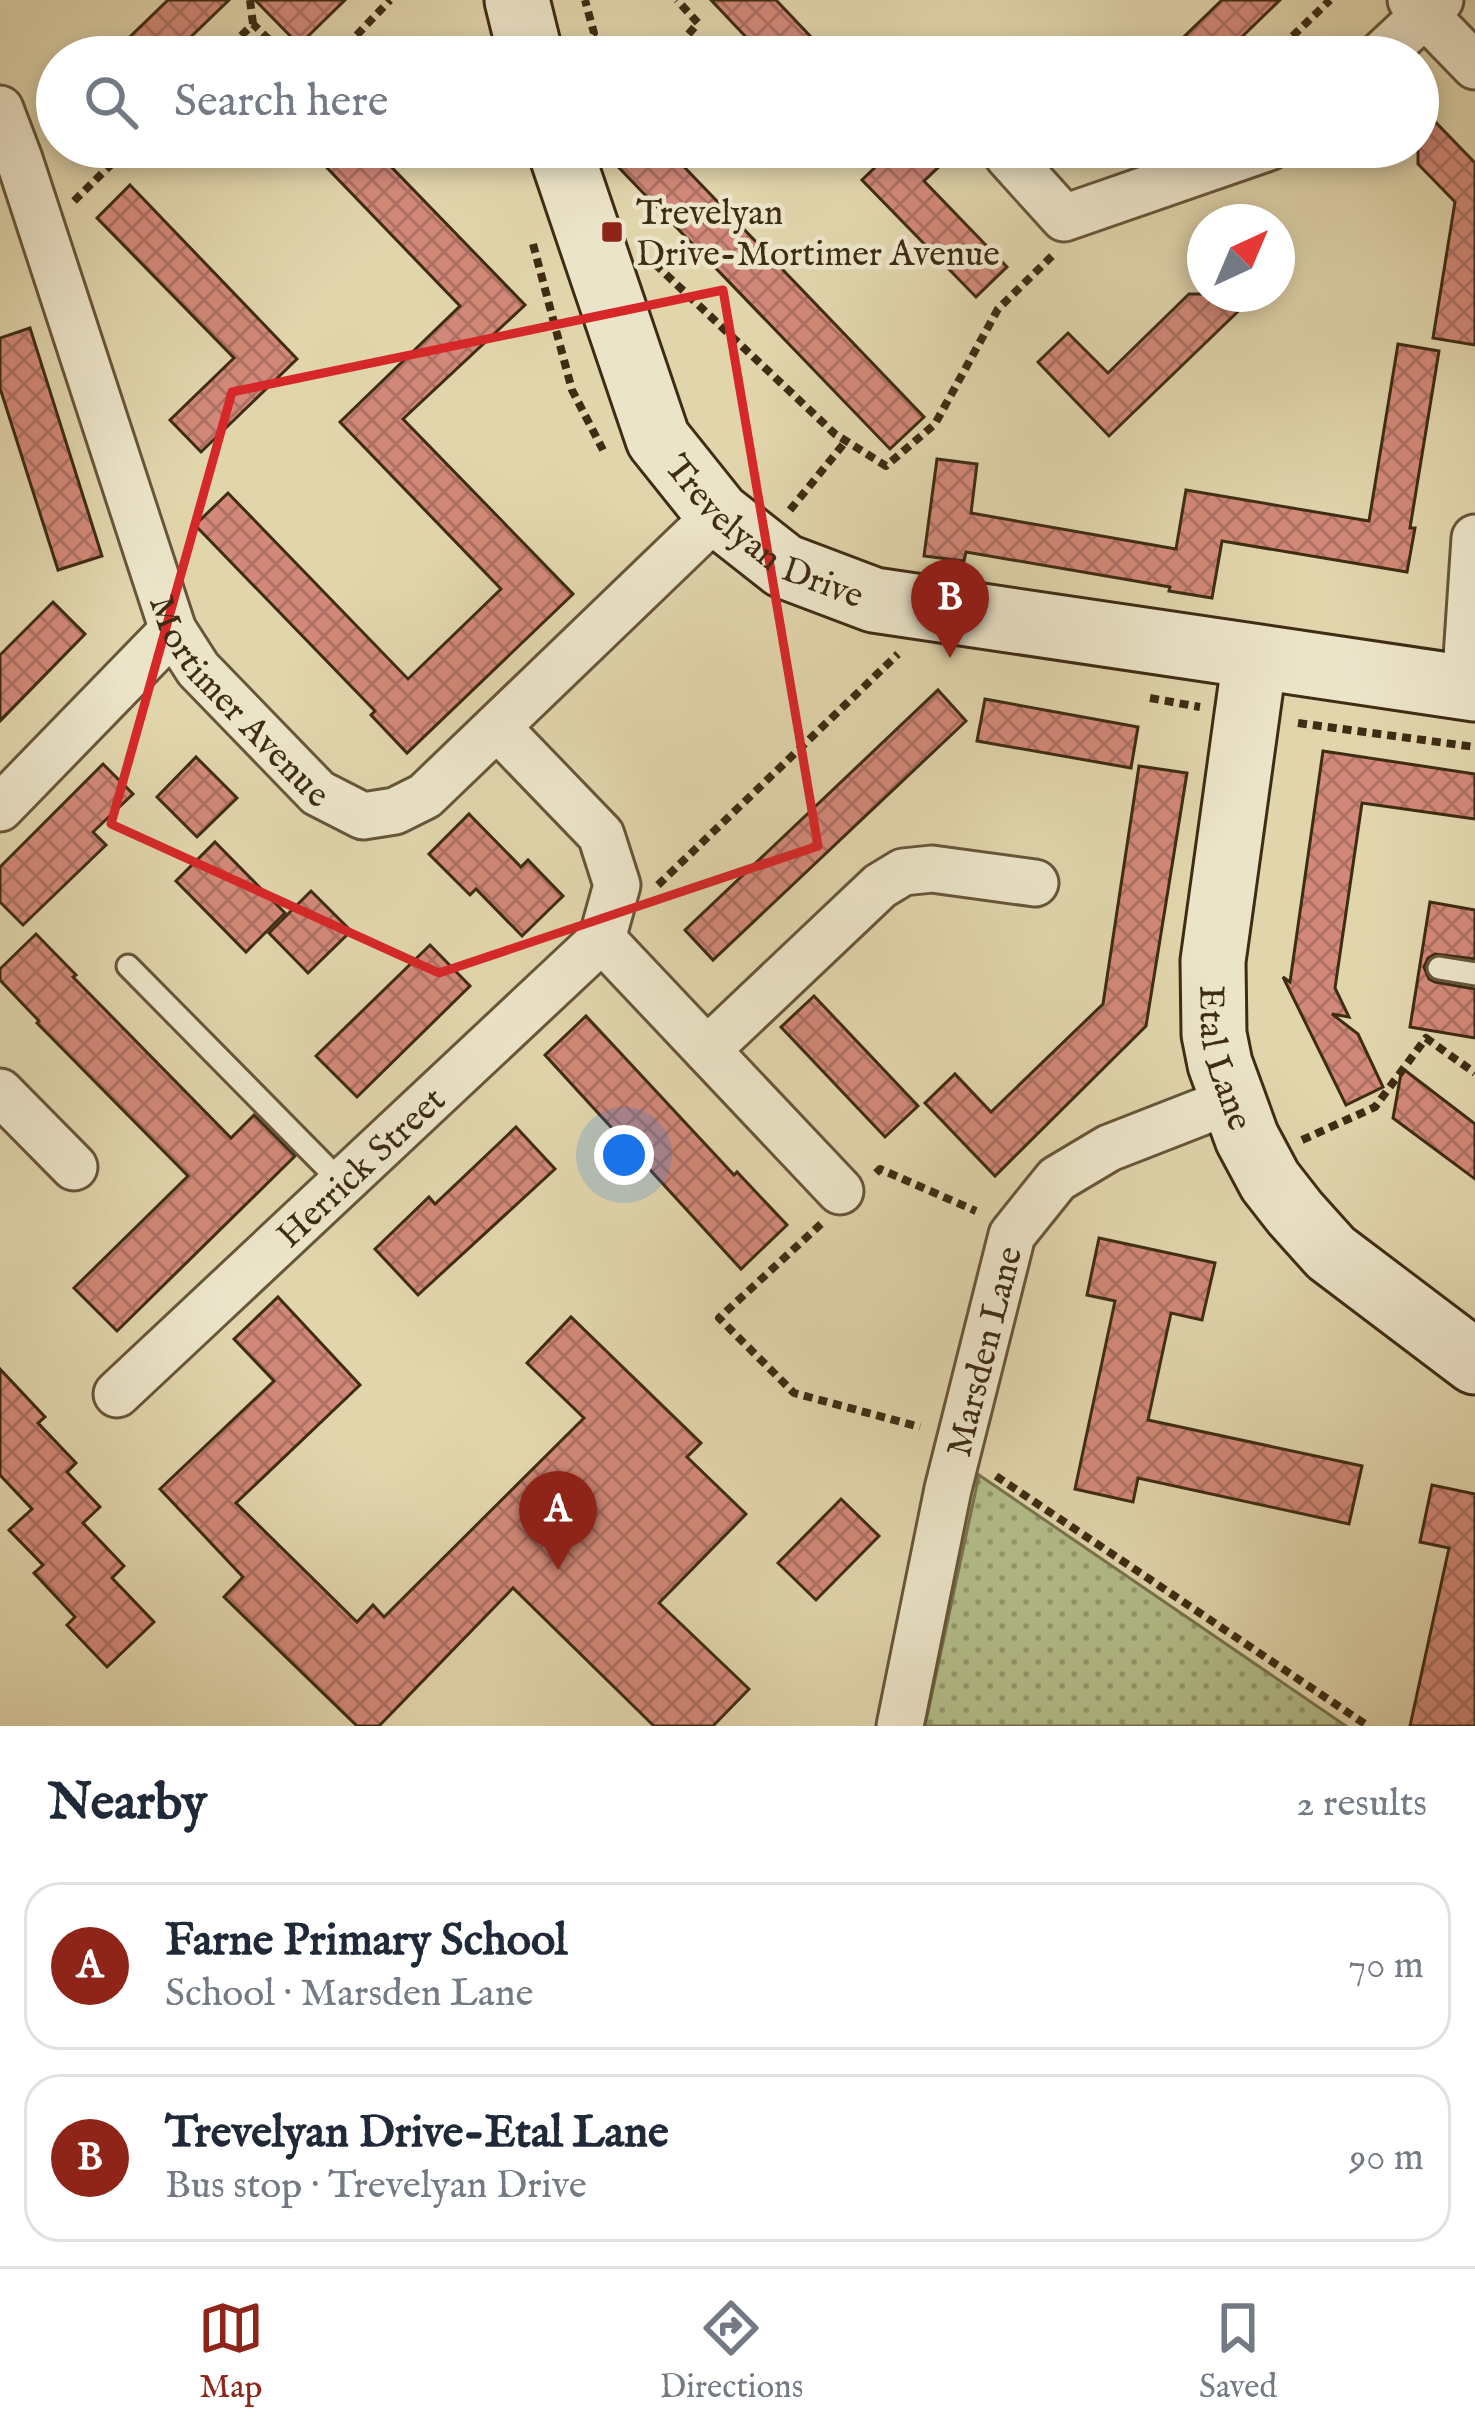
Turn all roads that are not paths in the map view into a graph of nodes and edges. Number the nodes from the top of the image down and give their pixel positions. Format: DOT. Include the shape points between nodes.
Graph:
graph roads {
  1 [pos="517,0"];
  2 [pos="1425,5"];
  3 [pos="526,36"];
  4 [pos="1398,36"];
  5 [pos="1475,66"];
  6 [pos="0,109"];
  7 [pos="567,168"];
  8 [pos="1018,168"];
  9 [pos="1206,168"];
  10 [pos="739,530"];
  11 [pos="1475,538"];
  12 [pos="173,630"];
  13 [pos="1255,657"];
  14 [pos="1470,688"];
  15 [pos="497,727"];
  16 [pos="3,798"];
  17 [pos="1035,883"];
  18 [pos="602,939"];
  19 [pos="128,966"];
  20 [pos="1439,968"];
  21 [pos="1475,974"];
  22 [pos="707,1050"];
  23 [pos="0,1093"];
  24 [pos="1232,1100"];
  25 [pos="74,1167"];
  26 [pos="342,1183"];
  27 [pos="845,1196"];
  28 [pos="1475,1361"];
  29 [pos="117,1394"];
  30 [pos="900,1726"];
  1 -- 3 [label="street"];
  2 -- 4 [label="street"];
  2 -- 5 [label="street"];
  6 -- 12 [label="street, Mortimer Avenue"];
  7 -- 10 [label="street, Trevelyan Drive" via="658,440"];
  8 -- 9 [label="street" via="1064,218"];
  10 -- 13 [label="street, Trevelyan Drive" via="784,566 874,600"];
  10 -- 15 [label="street, Mortimer Avenue"];
  11 -- 14 [label="street"];
  12 -- 15 [label="street, Mortimer Avenue" via="198,669 318,793 364,816 425,796"];
  12 -- 16 [label="street"];
  13 -- 14 [label="street, Trevelyan Drive"];
  13 -- 24 [label="street, Etal Lane" via="1213,961 1214,1034"];
  15 -- 18 [label="street" via="601,835 617,885"];
  17 -- 22 [label="street" via="903,872"];
  18 -- 22 [label="street"];
  18 -- 26 [label="street, Herrick Street"];
  19 -- 26 [label="lane"];
  20 -- 21 [label="lane"];
  22 -- 27 [label="street"];
  23 -- 25 [label="street"];
  24 -- 28 [label="street, Etal Lane" via="1270,1181 1331,1253"];
  24 -- 30 [label="street, Marsden Lane" via="1108,1148 1057,1179 1012,1235"];
  26 -- 29 [label="street, Herrick Street"];
}
